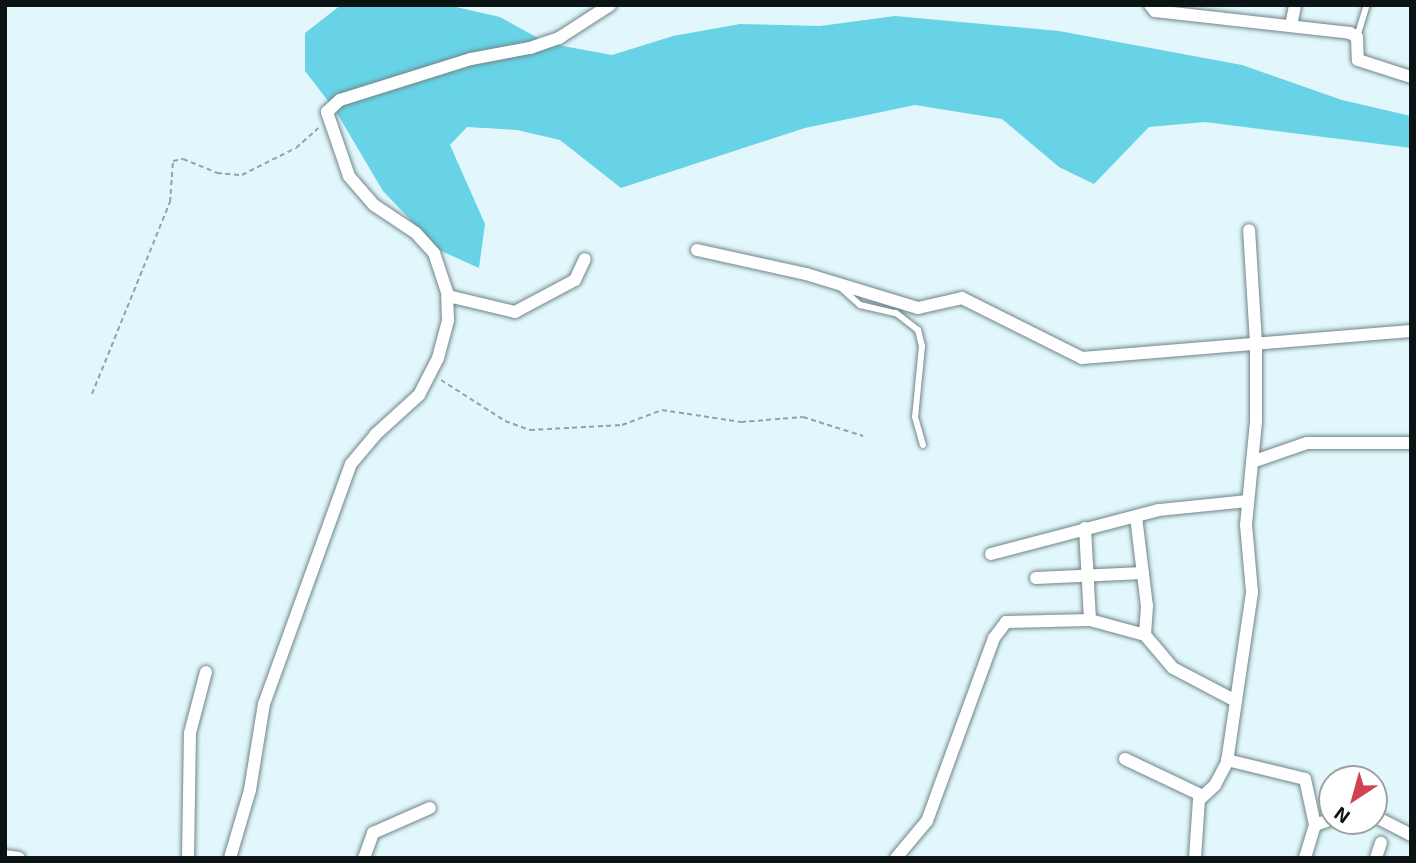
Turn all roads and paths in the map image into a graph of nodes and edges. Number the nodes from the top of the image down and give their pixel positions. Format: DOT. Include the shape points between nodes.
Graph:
graph roads {
  1 [pos="610,5"];
  2 [pos="1150,5"];
  3 [pos="1295,5"];
  4 [pos="1367,5"];
  5 [pos="1219,12"];
  6 [pos="1291,26"];
  7 [pos="1357,37"];
  8 [pos="1411,77"];
  9 [pos="327,121"];
  10 [pos="1249,230"];
  11 [pos="697,250"];
  12 [pos="585,259"];
  13 [pos="836,283"];
  14 [pos="448,296"];
  15 [pos="1411,331"];
  16 [pos="1256,343"];
  17 [pos="432,373"];
  18 [pos="92,394"];
  19 [pos="863,436"];
  20 [pos="1411,443"];
  21 [pos="923,445"];
  22 [pos="1252,461"];
  23 [pos="1247,500"];
  24 [pos="1136,517"];
  25 [pos="1086,528"];
  26 [pos="991,554"];
  27 [pos="1088,573"];
  28 [pos="1143,573"];
  29 [pos="1036,578"];
  30 [pos="1090,620"];
  31 [pos="1145,635"];
  32 [pos="206,672"];
  33 [pos="1234,700"];
  34 [pos="1125,759"];
  35 [pos="1227,760"];
  36 [pos="1203,796"];
  37 [pos="430,808"];
  38 [pos="1388,823"];
  39 [pos="1318,824"];
  40 [pos="1315,825"];
  41 [pos="1411,835"];
  42 [pos="1381,843"];
  43 [pos="5,856"];
  44 [pos="19,858"];
  45 [pos="188,858"];
  46 [pos="230,858"];
  47 [pos="364,858"];
  48 [pos="896,858"];
  49 [pos="1195,858"];
  50 [pos="1305,858"];
  51 [pos="1376,858"];
  1 -- 9 [label="street" via="559,38 471,59 340,100 330,107"];
  2 -- 5 [label="street" via="1155,10"];
  3 -- 6 [label="street"];
  4 -- 7 [label="lane"];
  5 -- 6 [label="street"];
  6 -- 7 [label="street"];
  7 -- 8 [label="street" via="1358,60"];
  9 -- 14 [label="street" via="349,176 374,205 426,242 440,267"];
  9 -- 18 [label="path" via="296,148 243,175 217,173 179,158 173,161 170,202"];
  10 -- 16 [label="street"];
  11 -- 13 [label="street"];
  12 -- 14 [label="street" via="581,272 568,284 515,312"];
  13 -- 16 [label="street" via="918,308 962,298 1082,358"];
  13 -- 21 [label="lane" via="860,305 896,313 918,330 922,346 915,418"];
  14 -- 17 [label="street" via="448,320"];
  15 -- 16 [label="street"];
  16 -- 22 [label="street"];
  17 -- 19 [label="path" via="505,421 530,430 622,425 662,410 741,422 798,416"];
  17 -- 46 [label="street" via="411,405 376,434 351,464 264,704 250,790"];
  20 -- 22 [label="street" via="1307,443"];
  22 -- 23 [label="street"];
  23 -- 24 [label="street" via="1185,505"];
  23 -- 33 [label="street" via="1252,592"];
  24 -- 25 [label="street"];
  24 -- 28 [label="street"];
  25 -- 26 [label="street"];
  25 -- 27 [label="street"];
  27 -- 28 [label="street"];
  27 -- 29 [label="street"];
  27 -- 30 [label="street"];
  28 -- 31 [label="street"];
  30 -- 31 [label="street"];
  30 -- 48 [label="street" via="1017,619 1000,626 927,821"];
  31 -- 33 [label="street" via="1173,668"];
  32 -- 45 [label="street" via="190,733"];
  33 -- 35 [label="street"];
  34 -- 36 [label="street"];
  35 -- 36 [label="street" via="1221,777"];
  35 -- 40 [label="street" via="1305,779"];
  36 -- 49 [label="street" via="1196,808"];
  37 -- 47 [label="street" via="373,833"];
  38 -- 41 [label="street"];
  39 -- 40 [label="street"];
  40 -- 50 [label="street"];
  42 -- 51 [label="street"];
  43 -- 44 [label="street"];
}
